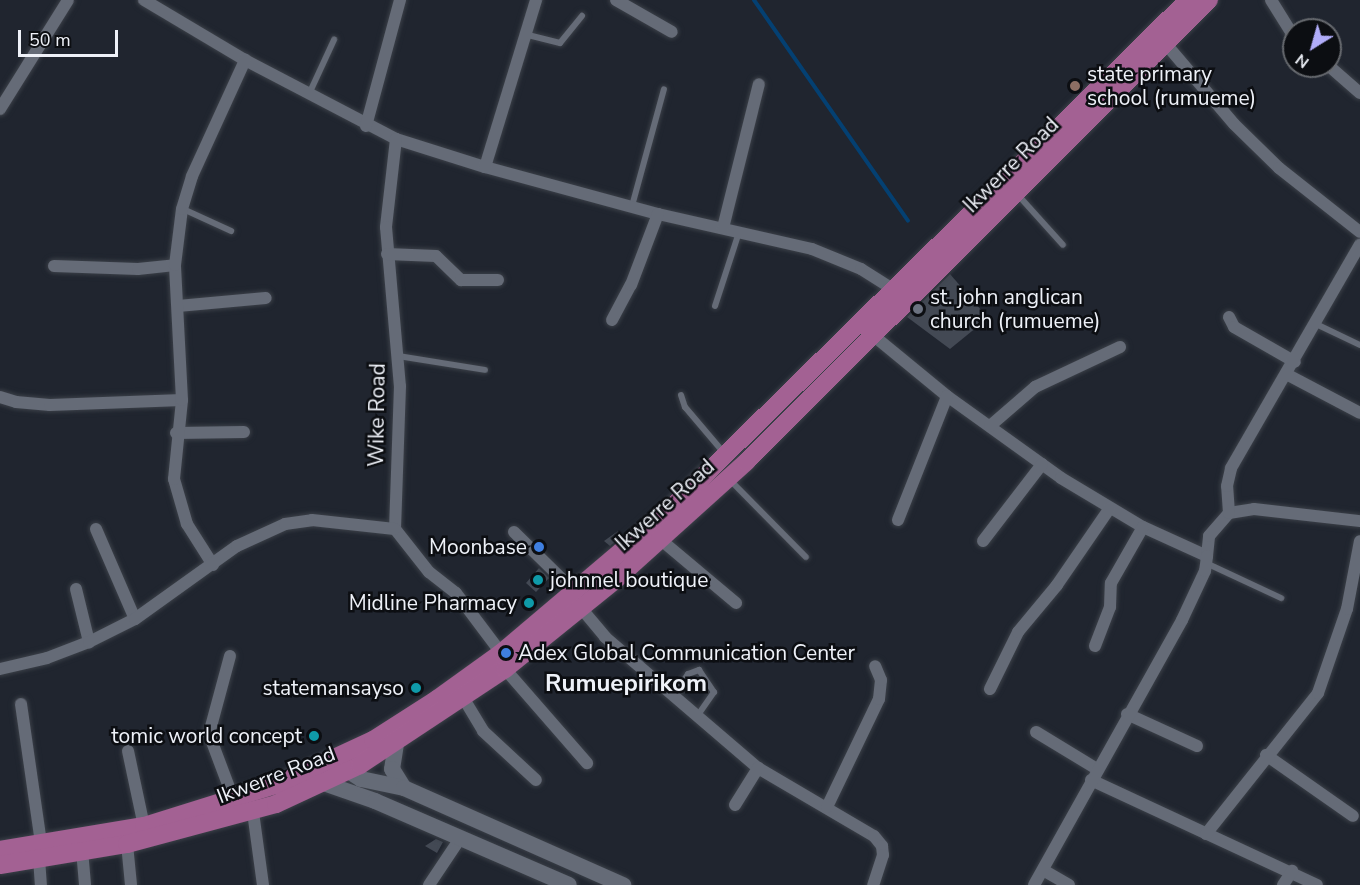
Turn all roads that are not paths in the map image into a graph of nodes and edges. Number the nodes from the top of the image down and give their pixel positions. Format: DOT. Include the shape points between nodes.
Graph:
graph roads {
  1 [pos="68,0"];
  2 [pos="144,0"];
  3 [pos="400,0"];
  4 [pos="536,0"];
  5 [pos="616,0"];
  6 [pos="1188,0"];
  7 [pos="1209,0"];
  8 [pos="1270,0"];
  9 [pos="582,16"];
  10 [pos="1282,18"];
  11 [pos="672,32"];
  12 [pos="528,35"];
  13 [pos="334,40"];
  14 [pos="1165,43"];
  15 [pos="245,60"];
  16 [pos="1342,77"];
  17 [pos="759,84"];
  18 [pos="664,89"];
  19 [pos="1360,93"];
  20 [pos="309,95"];
  21 [pos="0,109"];
  22 [pos="366,126"];
  23 [pos="396,139"];
  24 [pos="485,167"];
  25 [pos="1016,192"];
  26 [pos="632,206"];
  27 [pos="182,209"];
  28 [pos="658,213"];
  29 [pos="723,228"];
  30 [pos="231,231"];
  31 [pos="739,232"];
  32 [pos="1360,232"];
  33 [pos="1063,245"];
  34 [pos="1360,245"];
  35 [pos="387,254"];
  36 [pos="175,265"];
  37 [pos="54,266"];
  38 [pos="498,280"];
  39 [pos="901,294"];
  40 [pos="266,298"];
  41 [pos="178,306"];
  42 [pos="715,306"];
  43 [pos="1230,317"];
  44 [pos="612,320"];
  45 [pos="1316,324"];
  46 [pos="866,329"];
  47 [pos="1360,345"];
  48 [pos="1120,347"];
  49 [pos="398,356"];
  50 [pos="1295,362"];
  51 [pos="485,370"];
  52 [pos="1288,375"];
  53 [pos="681,394"];
  54 [pos="947,396"];
  55 [pos="0,397"];
  56 [pos="182,400"];
  57 [pos="1360,413"];
  58 [pos="990,426"];
  59 [pos="244,432"];
  60 [pos="176,433"];
  61 [pos="727,456"];
  62 [pos="1042,464"];
  63 [pos="728,478"];
  64 [pos="1110,508"];
  65 [pos="1229,513"];
  66 [pos="898,520"];
  67 [pos="1360,521"];
  68 [pos="1143,527"];
  69 [pos="96,529"];
  70 [pos="395,529"];
  71 [pos="514,532"];
  72 [pos="661,540"];
  73 [pos="983,541"];
  74 [pos="1360,541"];
  75 [pos="806,557"];
  76 [pos="1206,559"];
  77 [pos="213,566"];
  78 [pos="76,589"];
  79 [pos="1281,598"];
  80 [pos="578,600"];
  81 [pos="736,603"];
  82 [pos="135,619"];
  83 [pos="89,642"];
  84 [pos="1095,646"];
  85 [pos="230,656"];
  86 [pos="503,661"];
  87 [pos="875,666"];
  88 [pos="0,669"];
  89 [pos="990,689"];
  90 [pos="675,694"];
  91 [pos="464,699"];
  92 [pos="21,704"];
  93 [pos="1127,714"];
  94 [pos="698,715"];
  95 [pos="1036,732"];
  96 [pos="373,740"];
  97 [pos="396,744"];
  98 [pos="1197,746"];
  99 [pos="128,751"];
  100 [pos="1266,755"];
  101 [pos="332,759"];
  102 [pos="587,762"];
  103 [pos="758,768"];
  104 [pos="1097,769"];
  105 [pos="357,772"];
  106 [pos="302,775"];
  107 [pos="536,780"];
  108 [pos="1091,780"];
  109 [pos="324,785"];
  110 [pos="404,788"];
  111 [pos="233,798"];
  112 [pos="375,801"];
  113 [pos="735,805"];
  114 [pos="827,807"];
  115 [pos="253,812"];
  116 [pos="1353,816"];
  117 [pos="144,826"];
  118 [pos="1206,834"];
  119 [pos="459,840"];
  120 [pos="127,844"];
  121 [pos="0,850"];
  122 [pos="40,850"];
  123 [pos="82,850"];
  124 [pos="0,865"];
  125 [pos="1042,870"];
  126 [pos="1292,871"];
  127 [pos="565,884"];
  128 [pos="41,885"];
  129 [pos="85,885"];
  130 [pos="131,885"];
  131 [pos="263,885"];
  132 [pos="429,885"];
  133 [pos="623,885"];
  134 [pos="873,885"];
  135 [pos="1034,885"];
  136 [pos="1069,885"];
  137 [pos="1283,885"];
  138 [pos="1317,885"];
  1 -- 21 [label="street"];
  2 -- 15 [label="street"];
  3 -- 22 [label="street"];
  4 -- 12 [label="street"];
  5 -- 11 [label="street"];
  6 -- 39 [label="main road, Ikwerre Road"];
  7 -- 14 [label="main road, Ikwerre Road"];
  8 -- 10 [label="street"];
  9 -- 12 [label="lane" via="560,43"];
  12 -- 24 [label="street"];
  13 -- 20 [label="lane"];
  14 -- 25 [label="main road, Ikwerre Road"];
  14 -- 32 [label="street" via="1234,124 1279,168"];
  15 -- 20 [label="street"];
  15 -- 27 [label="street" via="203,145"];
  16 -- 19 [label="street"];
  17 -- 29 [label="street"];
  18 -- 26 [label="lane"];
  20 -- 22 [label="street"];
  22 -- 23 [label="street"];
  23 -- 24 [label="street"];
  23 -- 35 [label="street, Wike Road" via="386,227"];
  24 -- 26 [label="street"];
  25 -- 33 [label="lane"];
  25 -- 39 [label="main road, Ikwerre Road"];
  26 -- 28 [label="street"];
  27 -- 30 [label="lane"];
  27 -- 36 [label="street"];
  28 -- 29 [label="street"];
  28 -- 44 [label="street" via="631,285"];
  29 -- 31 [label="street"];
  31 -- 39 [label="street" via="812,249 861,269"];
  31 -- 42 [label="lane"];
  34 -- 45 [label="street"];
  35 -- 38 [label="street" via="436,256 462,280"];
  35 -- 49 [label="street, Wike Road"];
  36 -- 37 [label="street" via="138,269"];
  36 -- 41 [label="street"];
  39 -- 46 [label="main road, Ikwerre Road"];
  40 -- 41 [label="street"];
  41 -- 56 [label="street"];
  43 -- 50 [label="street" via="1234,327"];
  45 -- 47 [label="lane"];
  45 -- 50 [label="street"];
  46 -- 54 [label="street"];
  46 -- 61 [label="main road, Ikwerre Road"];
  46 -- 63 [label="main road, Ikwerre Road"];
  48 -- 58 [label="street" via="1035,387"];
  49 -- 51 [label="lane"];
  49 -- 70 [label="street, Wike Road"];
  50 -- 52 [label="street"];
  52 -- 57 [label="street"];
  52 -- 65 [label="street" via="1231,468 1227,486"];
  53 -- 61 [label="lane" via="685,407"];
  54 -- 58 [label="street"];
  54 -- 66 [label="street"];
  55 -- 56 [label="street" via="50,405"];
  56 -- 60 [label="street"];
  58 -- 62 [label="street"];
  59 -- 60 [label="street"];
  60 -- 77 [label="street" via="174,479 178,502"];
  61 -- 80 [label="main road, Ikwerre Road"];
  62 -- 64 [label="street"];
  62 -- 73 [label="street"];
  63 -- 72 [label="main road, Ikwerre Road"];
  63 -- 75 [label="lane"];
  64 -- 68 [label="street"];
  64 -- 89 [label="street" via="1051,593 1018,632"];
  65 -- 67 [label="street" via="1254,509"];
  65 -- 76 [label="street" via="1212,531"];
  68 -- 76 [label="street"];
  68 -- 84 [label="street" via="1111,583 1110,607"];
  69 -- 82 [label="street"];
  70 -- 77 [label="street" via="312,520 292,522 237,546"];
  70 -- 86 [label="street" via="429,572 456,593"];
  71 -- 80 [label="street"];
  72 -- 80 [label="main road, Ikwerre Road"];
  72 -- 81 [label="street"];
  74 -- 100 [label="street" via="1347,609 1318,693"];
  76 -- 79 [label="lane"];
  76 -- 93 [label="street" via="1182,620"];
  77 -- 82 [label="street"];
  78 -- 83 [label="street"];
  80 -- 86 [label="main road, Ikwerre Road"];
  80 -- 90 [label="street" via="605,637"];
  82 -- 83 [label="street"];
  83 -- 88 [label="street" via="47,658"];
  85 -- 111 [label="street" via="209,734"];
  86 -- 91 [label="main road, Ikwerre Road"];
  86 -- 96 [label="main road, Ikwerre Road"];
  86 -- 102 [label="street"];
  87 -- 114 [label="street" via="881,680 879,699"];
  90 -- 94 [label="street"];
  90 -- 94 [label="lane" via="688,674 699,670 714,692"];
  91 -- 97 [label="main road, Ikwerre Road"];
  91 -- 107 [label="street" via="483,731"];
  92 -- 122 [label="street"];
  93 -- 98 [label="street"];
  93 -- 104 [label="street"];
  94 -- 103 [label="street"];
  95 -- 104 [label="street"];
  96 -- 101 [label="main road, Ikwerre Road"];
  96 -- 105 [label="street"];
  97 -- 105 [label="main road, Ikwerre Road"];
  97 -- 110 [label="street" via="392,768"];
  99 -- 117 [label="street"];
  100 -- 116 [label="street"];
  100 -- 118 [label="street"];
  101 -- 105 [label="street"];
  101 -- 106 [label="main road, Ikwerre Road"];
  103 -- 113 [label="street"];
  103 -- 114 [label="street"];
  104 -- 108 [label="street"];
  105 -- 109 [label="main road, Ikwerre Road"];
  105 -- 110 [label="street"];
  105 -- 112 [label="street"];
  106 -- 109 [label="street"];
  106 -- 111 [label="main road, Ikwerre Road"];
  108 -- 118 [label="street"];
  108 -- 125 [label="street"];
  109 -- 112 [label="street"];
  109 -- 115 [label="main road, Ikwerre Road"];
  110 -- 133 [label="street"];
  111 -- 117 [label="main road, Ikwerre Road"];
  112 -- 119 [label="street"];
  114 -- 134 [label="street" via="874,836 882,846"];
  115 -- 120 [label="main road, Ikwerre Road"];
  115 -- 131 [label="street"];
  117 -- 122 [label="main road, Ikwerre Road"];
  118 -- 126 [label="street"];
  119 -- 127 [label="street"];
  119 -- 132 [label="street"];
  120 -- 123 [label="main road, Ikwerre Road"];
  120 -- 130 [label="street"];
  121 -- 122 [label="main road, Ikwerre Road"];
  122 -- 123 [label="main road, Ikwerre Road"];
  122 -- 124 [label="main road, Ikwerre Road"];
  122 -- 128 [label="street"];
  123 -- 129 [label="street"];
  125 -- 135 [label="street"];
  125 -- 136 [label="street"];
  126 -- 137 [label="street"];
  126 -- 138 [label="street"];
}
